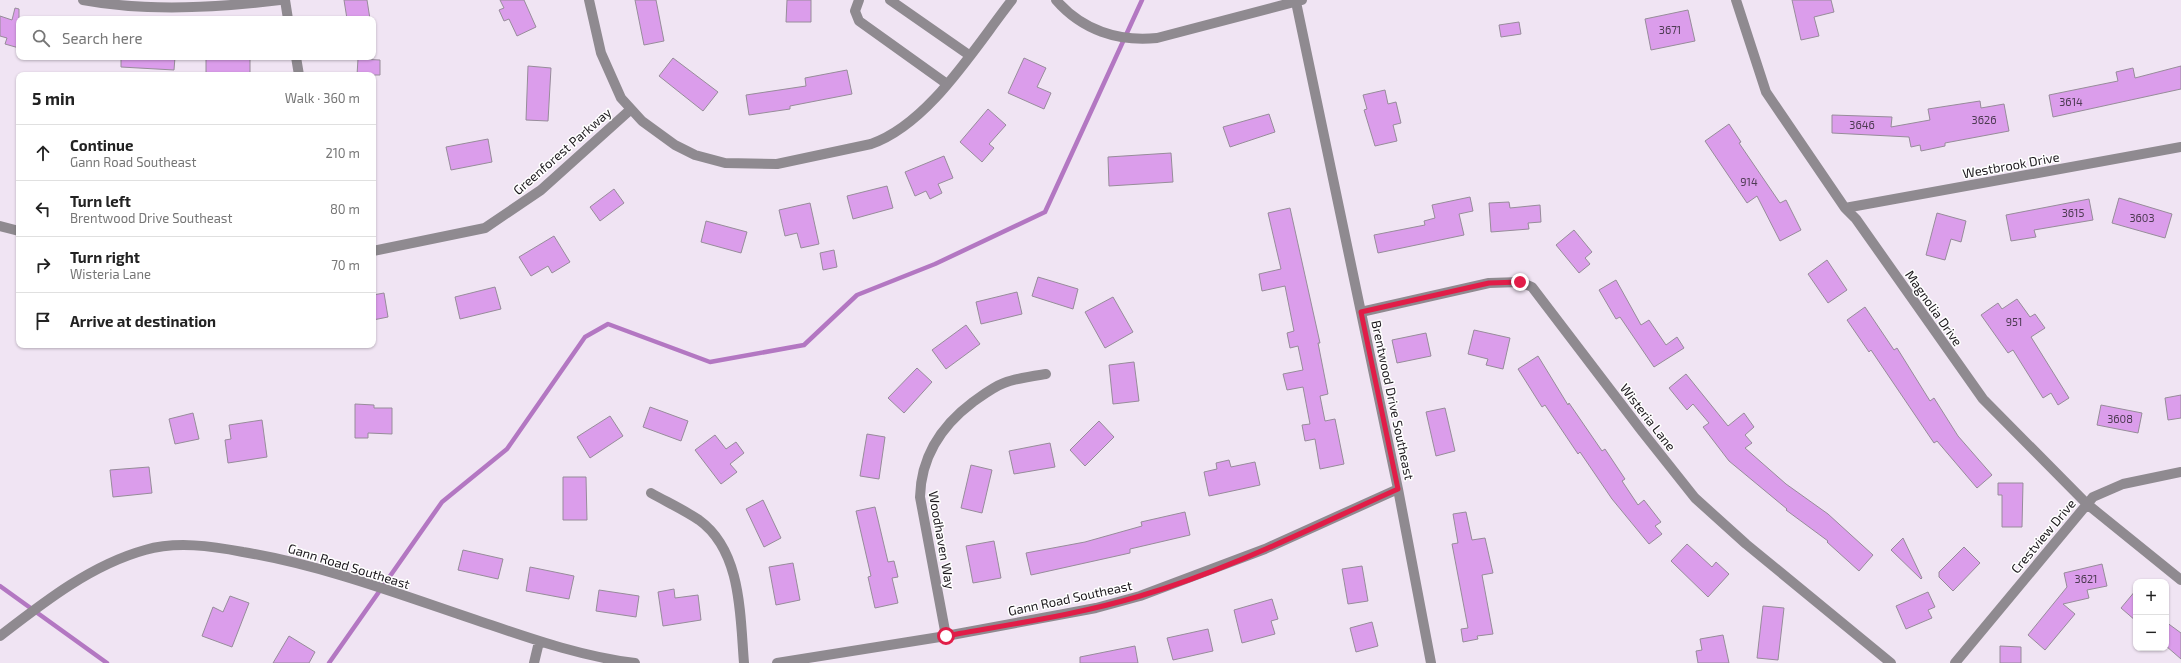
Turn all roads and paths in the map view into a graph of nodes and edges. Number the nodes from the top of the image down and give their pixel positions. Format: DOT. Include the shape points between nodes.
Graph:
graph roads {
  1 [pos="83,0"];
  2 [pos="280,0"];
  3 [pos="285,0"];
  4 [pos="589,0"];
  5 [pos="859,0"];
  6 [pos="890,0"];
  7 [pos="1012,0"];
  8 [pos="1056,0"];
  9 [pos="1736,0"];
  10 [pos="1299,1"];
  11 [pos="288,16"];
  12 [pos="969,55"];
  13 [pos="296,60"];
  14 [pos="298,72"];
  15 [pos="947,84"];
  16 [pos="630,110"];
  17 [pos="2180,149"];
  18 [pos="1845,208"];
  19 [pos="0,226"];
  20 [pos="16,230"];
  21 [pos="376,250"];
  22 [pos="1361,312"];
  23 [pos="1046,374"];
  24 [pos="2181,472"];
  25 [pos="1398,489"];
  26 [pos="651,493"];
  27 [pos="2087,504"];
  28 [pos="2181,580"];
  29 [pos="0,636"];
  30 [pos="946,636"];
  31 [pos="539,642"];
  32 [pos="534,663"];
  33 [pos="635,663"];
  34 [pos="744,663"];
  35 [pos="777,663"];
  36 [pos="1432,663"];
  37 [pos="1891,663"];
  38 [pos="1955,663"];
  1 -- 2 [label="street" via="140,6 221,7"];
  3 -- 11 [label="street"];
  4 -- 16 [label="street" via="601,53 621,98"];
  5 -- 15 [label="street" via="855,11 859,21"];
  6 -- 12 [label="street"];
  7 -- 12 [label="street"];
  8 -- 10 [label="street" via="1066,12 1080,22 1126,38 1157,38"];
  9 -- 18 [label="street, Magnolia Drive" via="1766,92"];
  10 -- 22 [label="street, Brentwood Drive Southeast"];
  12 -- 15 [label="street"];
  13 -- 14 [label="street"];
  15 -- 16 [label="street" via="933,102 886,138 871,144 777,164 725,163 695,155 660,135"];
  16 -- 21 [label="street, Greenforest Parkway" via="541,190 485,228"];
  17 -- 18 [label="street, Westbrook Drive"];
  18 -- 27 [label="street, Magnolia Drive" via="1856,219 1983,399"];
  19 -- 20 [label="street"];
  22 -- 25 [label="street, Brentwood Drive Southeast"];
  22 -- 37 [label="street, Wisteria Lane" via="1489,283 1520,282 1532,287 1695,498 1746,544"];
  23 -- 30 [label="street, Woodhaven Way" via="1005,382 986,393 951,420 940,433 924,464 920,497"];
  24 -- 27 [label="street, Crestview Drive" via="2123,484 2094,497"];
  25 -- 30 [label="street, Gann Road Southeast" via="1265,549 1140,596 1096,608"];
  25 -- 36 [label="street, Brentwood Drive Southeast"];
  26 -- 34 [label="street" via="700,521 727,554 737,593"];
  27 -- 28 [label="street, Magnolia Drive"];
  27 -- 38 [label="street, Crestview Drive"];
  29 -- 31 [label="street, Gann Road Southeast" via="49,598 86,576 146,549 179,546 223,548 271,556 328,570"];
  30 -- 35 [label="street, Gann Road Southeast"];
  31 -- 32 [label="street"];
  31 -- 33 [label="street, Gann Road Southeast"];
}
